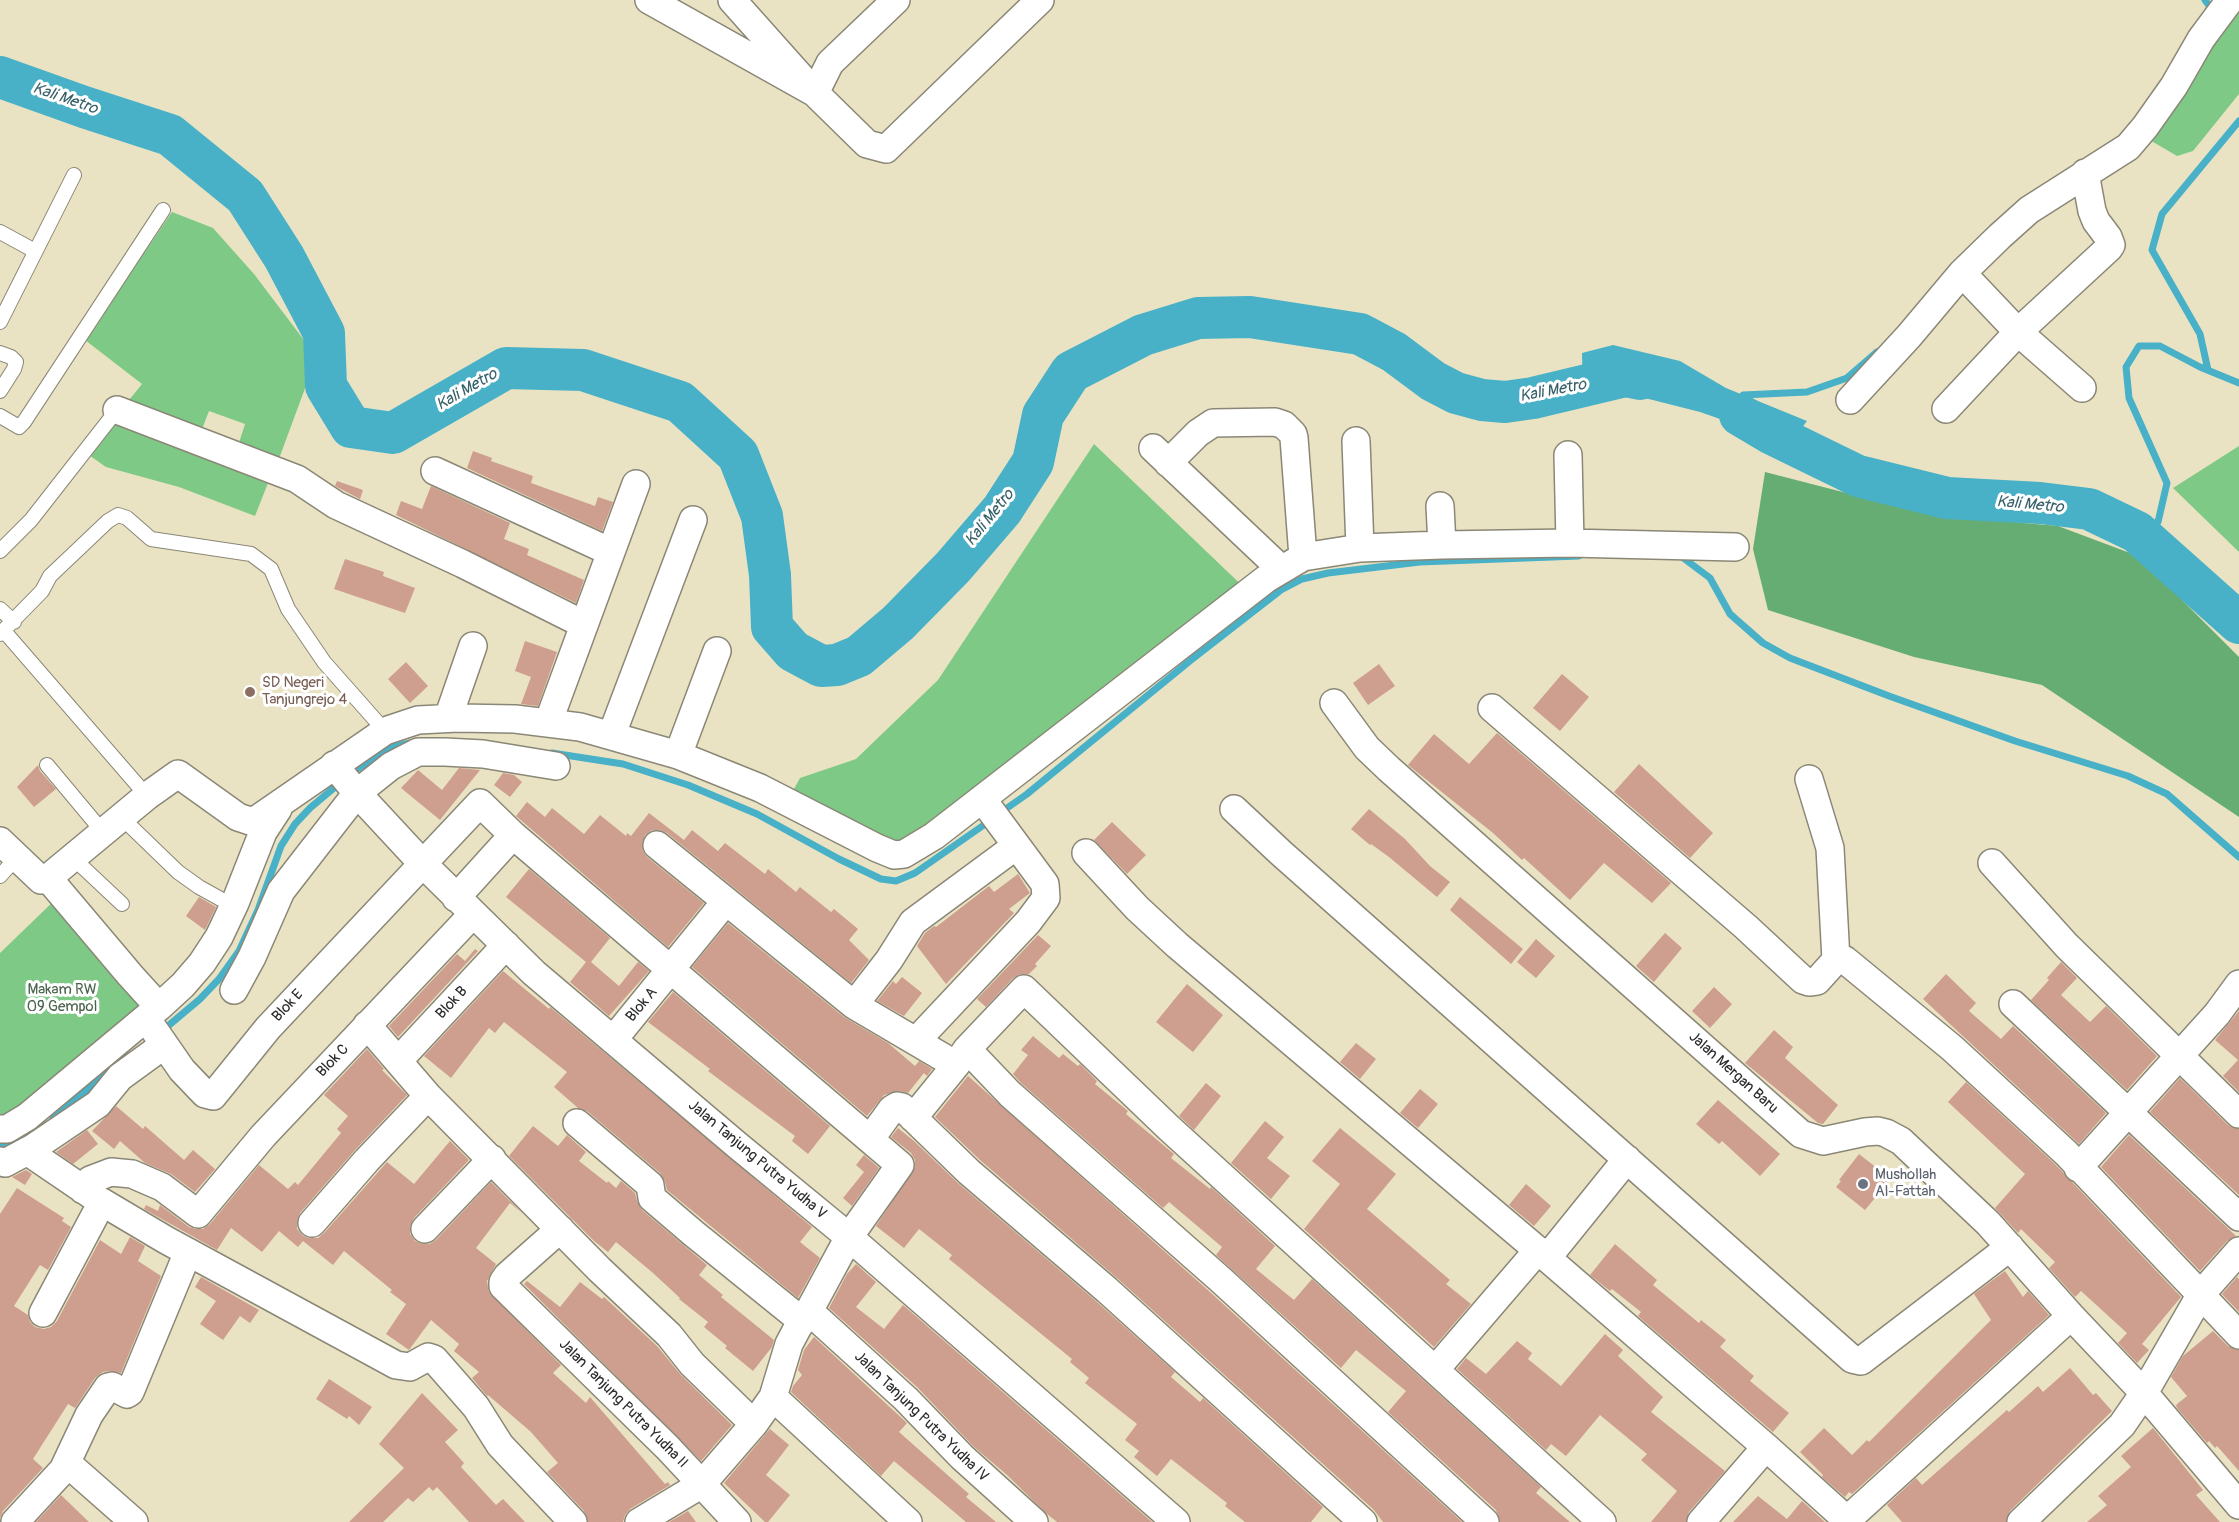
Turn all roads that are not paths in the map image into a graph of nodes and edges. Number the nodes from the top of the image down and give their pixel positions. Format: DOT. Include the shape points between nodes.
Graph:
graph roads {
  1 [pos="650,0"];
  2 [pos="732,0"];
  3 [pos="896,0"];
  4 [pos="2230,0"];
  5 [pos="1026,5"];
  6 [pos="815,93"];
  7 [pos="2085,173"];
  8 [pos="74,175"];
  9 [pos="163,210"];
  10 [pos="0,232"];
  11 [pos="35,251"];
  12 [pos="1962,273"];
  13 [pos="0,322"];
  14 [pos="2019,332"];
  15 [pos="0,353"];
  16 [pos="2082,388"];
  17 [pos="0,391"];
  18 [pos="1850,400"];
  19 [pos="1946,409"];
  20 [pos="117,410"];
  21 [pos="0,416"];
  22 [pos="1356,441"];
  23 [pos="1568,455"];
  24 [pos="435,471"];
  25 [pos="636,484"];
  26 [pos="1440,506"];
  27 [pos="693,520"];
  28 [pos="1570,543"];
  29 [pos="1442,545"];
  30 [pos="1735,547"];
  31 [pos="1360,548"];
  32 [pos="0,551"];
  33 [pos="611,552"];
  34 [pos="1292,563"];
  35 [pos="0,609"];
  36 [pos="583,624"];
  37 [pos="6,629"];
  38 [pos="473,646"];
  39 [pos="717,651"];
  40 [pos="1334,703"];
  41 [pos="1492,708"];
  42 [pos="551,715"];
  43 [pos="448,718"];
  44 [pos="615,726"];
  45 [pos="385,731"];
  46 [pos="680,751"];
  47 [pos="47,765"];
  48 [pos="556,766"];
  49 [pos="345,778"];
  50 [pos="1809,779"];
  51 [pos="147,796"];
  52 [pos="286,799"];
  53 [pos="1234,809"];
  54 [pos="997,819"];
  55 [pos="112,824"];
  56 [pos="513,835"];
  57 [pos="657,845"];
  58 [pos="1086,853"];
  59 [pos="72,857"];
  60 [pos="6,858"];
  61 [pos="422,862"];
  62 [pos="1992,863"];
  63 [pos="48,878"];
  64 [pos="726,901"];
  65 [pos="226,902"];
  66 [pos="122,904"];
  67 [pos="465,906"];
  68 [pos="506,945"];
  69 [pos="1836,960"];
  70 [pos="671,970"];
  71 [pos="2239,984"];
  72 [pos="234,990"];
  73 [pos="2013,1004"];
  74 [pos="854,1005"];
  75 [pos="367,1025"];
  76 [pos="156,1027"];
  77 [pos="613,1040"];
  78 [pos="917,1040"];
  79 [pos="2180,1056"];
  80 [pos="962,1057"];
  81 [pos="398,1061"];
  82 [pos="428,1096"];
  83 [pos="2128,1114"];
  84 [pos="2239,1114"];
  85 [pos="914,1118"];
  86 [pos="577,1123"];
  87 [pos="0,1129"];
  88 [pos="871,1138"];
  89 [pos="27,1151"];
  90 [pos="492,1159"];
  91 [pos="1627,1159"];
  92 [pos="0,1161"];
  93 [pos="2078,1168"];
  94 [pos="93,1196"];
  95 [pos="2239,1217"];
  96 [pos="312,1223"];
  97 [pos="424,1229"];
  98 [pos="560,1229"];
  99 [pos="849,1236"];
  100 [pos="2010,1247"];
  101 [pos="2239,1251"];
  102 [pos="188,1252"];
  103 [pos="1543,1254"];
  104 [pos="2201,1294"];
  105 [pos="43,1313"];
  106 [pos="806,1316"];
  107 [pos="2071,1316"];
  108 [pos="2239,1335"];
  109 [pos="1435,1370"];
  110 [pos="2144,1393"];
  111 [pos="773,1397"];
  112 [pos="754,1424"];
  113 [pos="1766,1447"];
  114 [pos="67,1463"];
  115 [pos="702,1484"];
  116 [pos="2239,1506"];
  117 [pos="1844,1520"];
  118 [pos="2027,1520"];
  119 [pos="15,1522"];
  120 [pos="134,1522"];
  121 [pos="573,1522"];
  122 [pos="639,1522"];
  123 [pos="737,1522"];
  124 [pos="909,1522"];
  125 [pos="1034,1522"];
  126 [pos="1176,1522"];
  127 [pos="1363,1522"];
  128 [pos="1485,1522"];
  129 [pos="1602,1522"];
  130 [pos="1701,1522"];
  1 -- 6 [label="street"];
  2 -- 6 [label="street"];
  3 -- 6 [label="street" via="831,63"];
  4 -- 7 [label="street" via="2145,128 2128,147"];
  5 -- 6 [label="street" via="886,149 867,144"];
  7 -- 12 [label="street" via="2029,210"];
  7 -- 14 [label="street" via="2092,212 2110,245"];
  8 -- 11 [label="lane"];
  9 -- 21 [label="lane" via="24,422 19,427"];
  10 -- 11 [label="lane"];
  11 -- 13 [label="lane"];
  12 -- 14 [label="street"];
  12 -- 18 [label="street"];
  14 -- 16 [label="street"];
  14 -- 19 [label="street"];
  15 -- 17 [label="lane" via="16,362"];
  20 -- 32 [label="lane" via="31,520"];
  20 -- 36 [label="street" via="297,479 336,506"];
  22 -- 31 [label="street"];
  23 -- 28 [label="street"];
  24 -- 33 [label="street"];
  25 -- 33 [label="street"];
  26 -- 29 [label="street"];
  27 -- 44 [label="street"];
  28 -- 29 [label="street"];
  28 -- 30 [label="street"];
  29 -- 31 [label="street"];
  31 -- 34 [label="street"];
  33 -- 36 [label="street"];
  34 -- 34 [label="street" via="1294,438 1284,425 1213,423 1160,456"];
  34 -- 54 [label="street"];
  35 -- 37 [label="lane"];
  36 -- 42 [label="street"];
  37 -- 45 [label="lane" via="42,591 50,576 118,515 151,539 251,554 271,569 288,609 324,662"];
  37 -- 51 [label="lane"];
  38 -- 43 [label="street"];
  39 -- 46 [label="street"];
  40 -- 100 [label="street, Jalan Mergan Baru" via="1367,748 1389,769 1801,1134 1823,1141 1871,1132 1896,1138"];
  41 -- 69 [label="street" via="1803,980 1817,981"];
  42 -- 43 [label="street"];
  42 -- 44 [label="street"];
  42 -- 46 [label="street" via="580,727"];
  43 -- 45 [label="street" via="418,720"];
  44 -- 46 [label="street"];
  45 -- 49 [label="street"];
  46 -- 54 [label="street" via="894,855 934,837"];
  47 -- 55 [label="lane"];
  48 -- 49 [label="street" via="483,754 418,752 366,783"];
  49 -- 52 [label="street"];
  49 -- 61 [label="street, Jalan Tanjung Putra Yudha V"];
  49 -- 72 [label="street" via="281,891"];
  50 -- 69 [label="street" via="1830,848"];
  51 -- 52 [label="street" via="178,774 238,817 253,822"];
  51 -- 55 [label="street"];
  52 -- 76 [label="street" via="263,832 219,937"];
  53 -- 91 [label="street"];
  54 -- 74 [label="street" via="913,922"];
  54 -- 78 [label="street" via="1045,884 1046,898"];
  55 -- 59 [label="street"];
  55 -- 65 [label="lane"];
  56 -- 61 [label="street" via="480,803"];
  56 -- 67 [label="street, Blok C"];
  56 -- 70 [label="street"];
  57 -- 64 [label="street"];
  58 -- 103 [label="street" via="1177,945"];
  59 -- 63 [label="street"];
  59 -- 66 [label="lane"];
  60 -- 63 [label="street" via="41,880"];
  61 -- 67 [label="street, Jalan Tanjung Putra Yudha V"];
  61 -- 76 [label="street, Blok E" via="268,1028 213,1096 205,1095"];
  62 -- 79 [label="street" via="2067,946"];
  63 -- 76 [label="street" via="130,975"];
  64 -- 70 [label="street, Blok A"];
  64 -- 74 [label="street"];
  67 -- 68 [label="street, Jalan Tanjung Putra Yudha V"];
  67 -- 75 [label="street, Blok C"];
  68 -- 77 [label="street, Jalan Tanjung Putra Yudha V"];
  68 -- 81 [label="street, Blok B"];
  69 -- 93 [label="street" via="1845,960 1952,1048"];
  70 -- 77 [label="street, Blok A"];
  70 -- 88 [label="street"];
  71 -- 79 [label="street"];
  73 -- 83 [label="street"];
  74 -- 78 [label="street"];
  75 -- 81 [label="street"];
  75 -- 94 [label="street, Blok C" via="263,1136 198,1214 162,1187 132,1174 111,1172 90,1180"];
  76 -- 87 [label="street" via="27,1117"];
  76 -- 89 [label="street" via="99,1104"];
  77 -- 99 [label="street, Jalan Tanjung Putra Yudha V"];
  78 -- 80 [label="street"];
  79 -- 83 [label="street"];
  79 -- 84 [label="street"];
  80 -- 85 [label="street"];
  80 -- 109 [label="street" via="1024,989 1169,1128"];
  80 -- 128 [label="street" via="1010,1094 1221,1280"];
  81 -- 82 [label="street"];
  82 -- 90 [label="street"];
  82 -- 96 [label="street"];
  83 -- 93 [label="street"];
  83 -- 95 [label="street"];
  85 -- 88 [label="street" via="895,1106"];
  85 -- 127 [label="street" via="969,1172 1107,1290"];
  86 -- 106 [label="street, Jalan Tanjung Putra Yudha IV" via="650,1185 652,1198 693,1233"];
  88 -- 99 [label="street" via="900,1165"];
  89 -- 92 [label="street" via="5,1163"];
  89 -- 94 [label="street"];
  90 -- 97 [label="street"];
  90 -- 98 [label="street"];
  91 -- 100 [label="street" via="1852,1359 1861,1361"];
  91 -- 103 [label="street"];
  93 -- 104 [label="street"];
  94 -- 102 [label="street"];
  94 -- 105 [label="street"];
  98 -- 112 [label="street"];
  98 -- 115 [label="street, Jalan Tanjung Putra Yudha II" via="503,1282"];
  99 -- 106 [label="street"];
  99 -- 126 [label="street, Jalan Tanjung Putra Yudha V"];
  100 -- 107 [label="street, Jalan Mergan Baru"];
  101 -- 104 [label="street"];
  102 -- 114 [label="street" via="130,1392 108,1387 89,1415"];
  102 -- 121 [label="street" via="396,1365 410,1367 428,1357 434,1359 476,1407 500,1445"];
  103 -- 109 [label="street"];
  103 -- 113 [label="street"];
  104 -- 108 [label="street"];
  104 -- 110 [label="street"];
  106 -- 111 [label="street" via="789,1344"];
  106 -- 125 [label="street, Jalan Tanjung Putra Yudha IV" via="906,1399 962,1457"];
  107 -- 110 [label="street, Jalan Mergan Baru"];
  107 -- 117 [label="street"];
  109 -- 129 [label="street"];
  110 -- 116 [label="street, Jalan Mergan Baru"];
  110 -- 118 [label="street" via="2122,1425"];
  111 -- 112 [label="street"];
  111 -- 124 [label="street"];
  112 -- 115 [label="street"];
  113 -- 117 [label="street"];
  113 -- 130 [label="street"];
  114 -- 119 [label="street"];
  114 -- 120 [label="street"];
  115 -- 122 [label="street"];
  115 -- 123 [label="street, Jalan Tanjung Putra Yudha II"];
}
